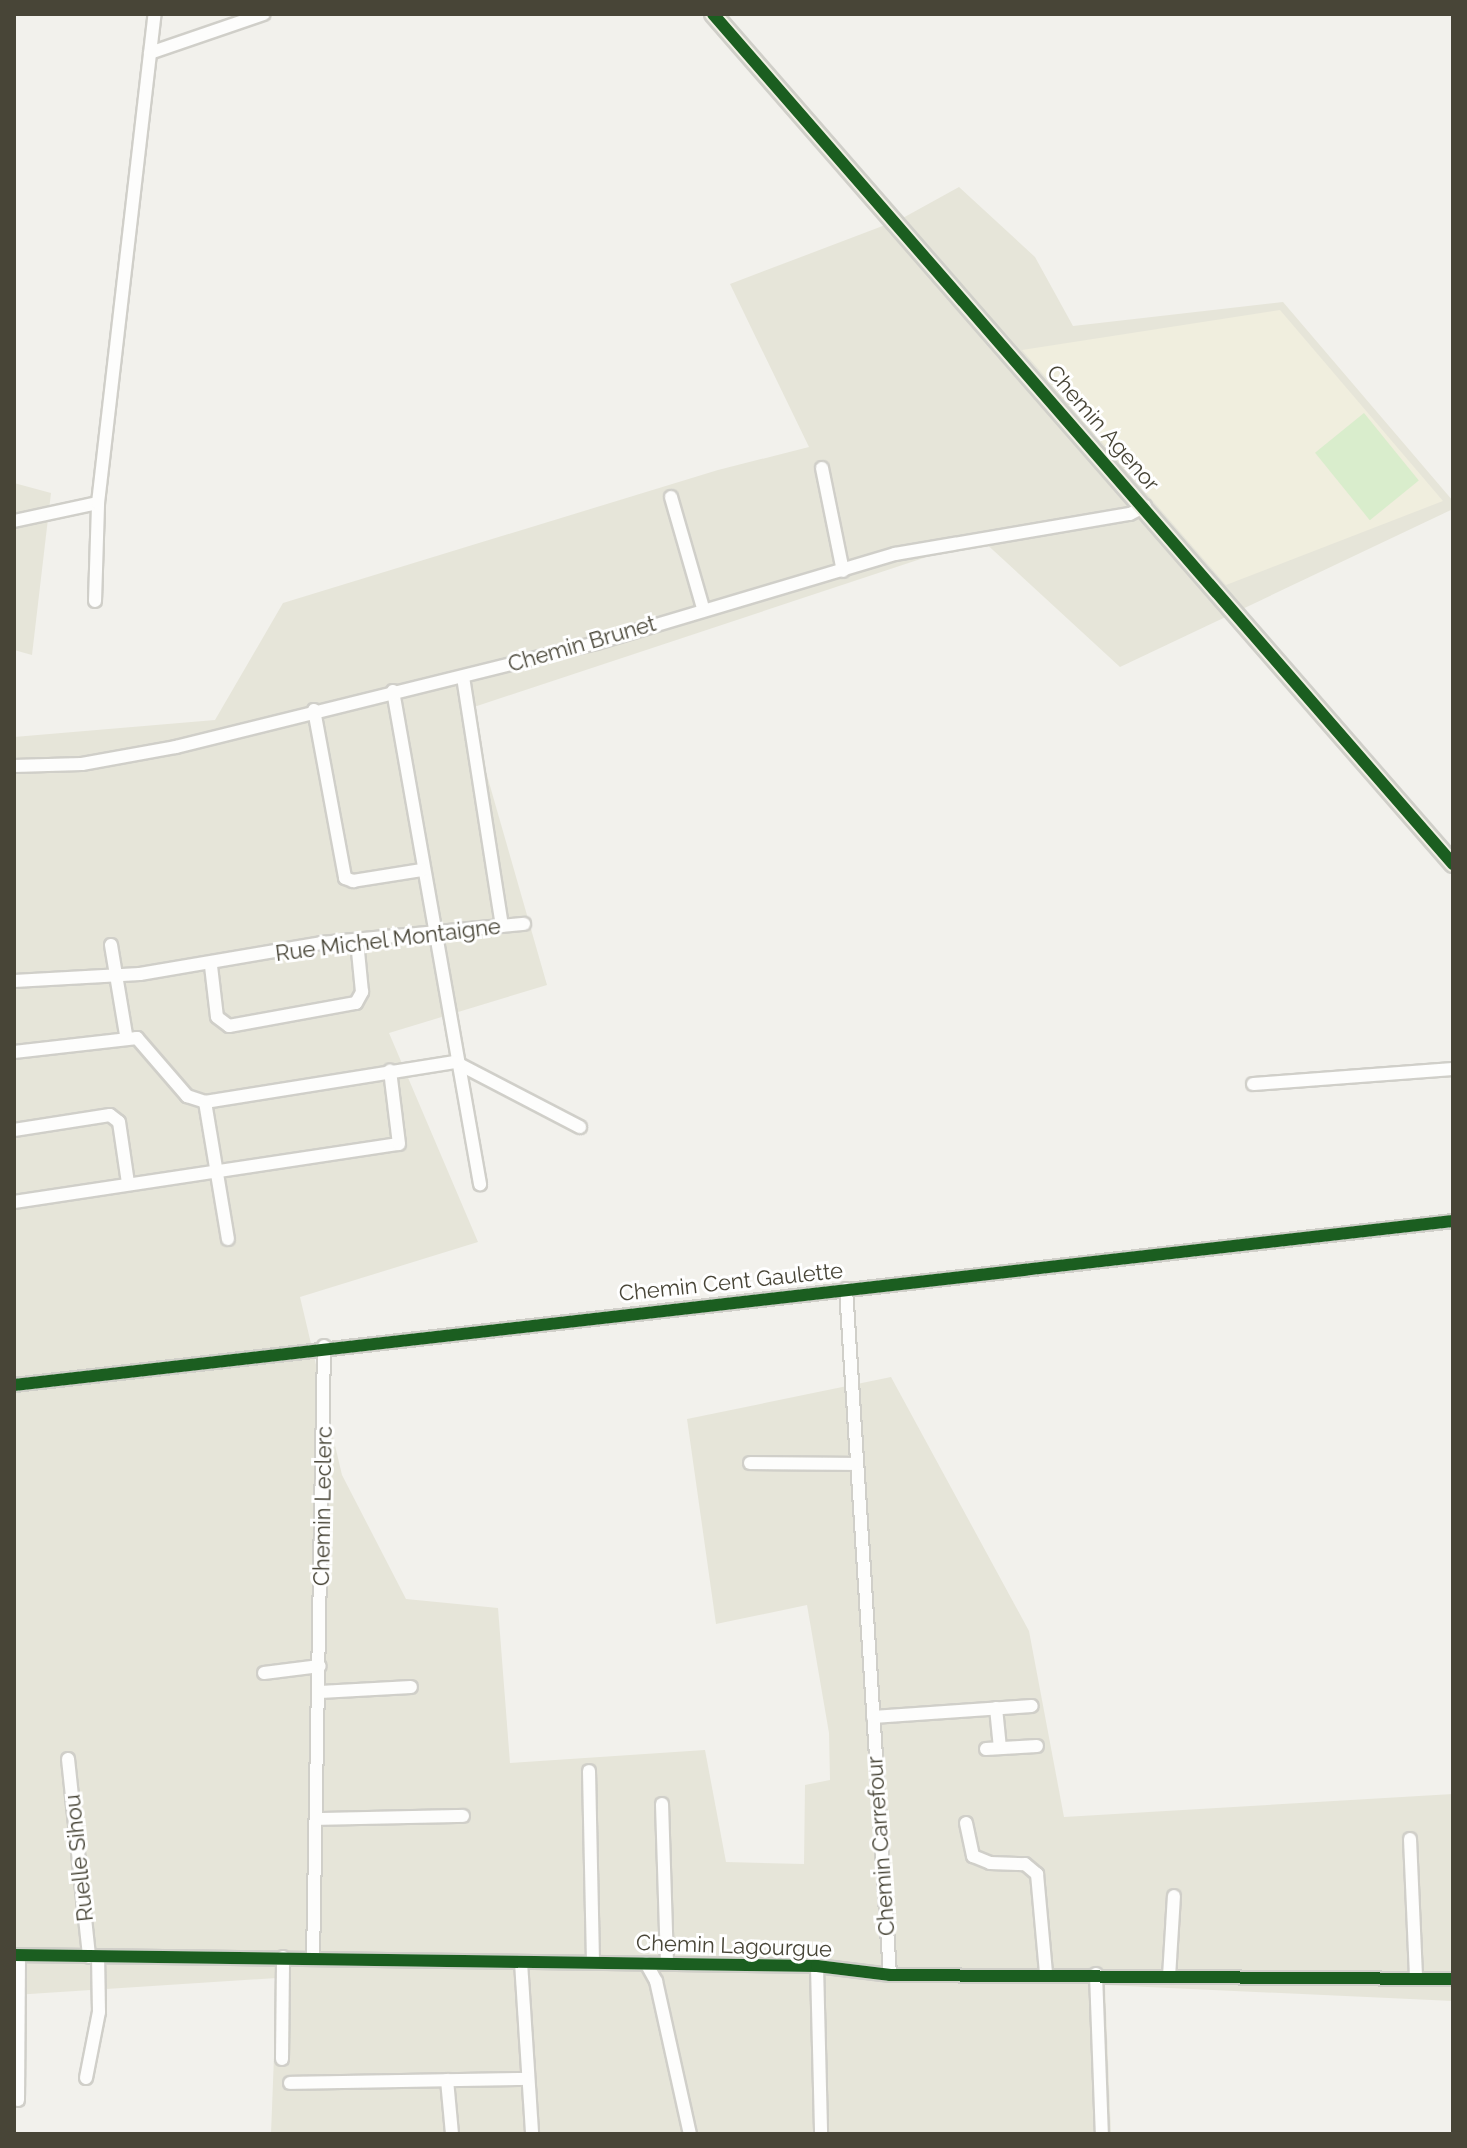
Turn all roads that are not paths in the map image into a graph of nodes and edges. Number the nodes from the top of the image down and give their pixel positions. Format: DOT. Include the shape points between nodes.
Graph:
graph roads {
  1 [pos="155,14"];
  2 [pos="264,14"];
  3 [pos="699,14"];
  4 [pos="715,19"];
  5 [pos="150,53"];
  6 [pos="822,468"];
  7 [pos="671,497"];
  8 [pos="98,503"];
  9 [pos="1145,506"];
  10 [pos="14,521"];
  11 [pos="843,571"];
  12 [pos="95,601"];
  13 [pos="703,608"];
  14 [pos="463,677"];
  15 [pos="393,691"];
  16 [pos="314,710"];
  17 [pos="14,766"];
  18 [pos="1453,864"];
  19 [pos="422,870"];
  20 [pos="524,924"];
  21 [pos="502,926"];
  22 [pos="434,936"];
  23 [pos="357,941"];
  24 [pos="111,945"];
  25 [pos="211,966"];
  26 [pos="114,972"];
  27 [pos="14,981"];
  28 [pos="126,1035"];
  29 [pos="14,1052"];
  30 [pos="455,1062"];
  31 [pos="1453,1069"];
  32 [pos="390,1071"];
  33 [pos="1253,1084"];
  34 [pos="205,1102"];
  35 [pos="580,1127"];
  36 [pos="14,1130"];
  37 [pos="217,1172"];
  38 [pos="128,1183"];
  39 [pos="480,1184"];
  40 [pos="14,1202"];
  41 [pos="1453,1221"];
  42 [pos="228,1239"];
  43 [pos="846,1289"];
  44 [pos="324,1346"];
  45 [pos="14,1385"];
  46 [pos="750,1463"];
  47 [pos="857,1464"];
  48 [pos="320,1666"];
  49 [pos="264,1673"];
  50 [pos="411,1687"];
  51 [pos="320,1692"];
  52 [pos="1032,1706"];
  53 [pos="996,1708"];
  54 [pos="873,1717"];
  55 [pos="1037,1746"];
  56 [pos="1000,1748"];
  57 [pos="986,1749"];
  58 [pos="68,1759"];
  59 [pos="589,1771"];
  60 [pos="662,1804"];
  61 [pos="463,1816"];
  62 [pos="317,1819"];
  63 [pos="966,1823"];
  64 [pos="1410,1839"];
  65 [pos="1174,1896"];
  66 [pos="17,1955"];
  67 [pos="94,1957"];
  68 [pos="283,1957"];
  69 [pos="313,1959"];
  70 [pos="521,1962"];
  71 [pos="593,1963"];
  72 [pos="646,1963"];
  73 [pos="667,1964"];
  74 [pos="817,1966"];
  75 [pos="1046,1973"];
  76 [pos="1096,1974"];
  77 [pos="890,1975"];
  78 [pos="1169,1977"];
  79 [pos="1416,1979"];
  80 [pos="1453,1979"];
  81 [pos="282,2059"];
  82 [pos="86,2078"];
  83 [pos="527,2079"];
  84 [pos="447,2080"];
  85 [pos="290,2083"];
  86 [pos="18,2100"];
  87 [pos="452,2134"];
  88 [pos="532,2134"];
  89 [pos="690,2134"];
  90 [pos="821,2134"];
  91 [pos="1102,2134"];
  1 -- 5 [label="street"];
  2 -- 5 [label="street"];
  3 -- 4 [label="main road, Chemin Agenor"];
  4 -- 9 [label="main road, Chemin Agenor"];
  5 -- 8 [label="street"];
  6 -- 11 [label="street"];
  7 -- 13 [label="street"];
  8 -- 10 [label="street"];
  8 -- 12 [label="street"];
  9 -- 11 [label="street, Chemin Brunet" via="1130,514 943,543"];
  9 -- 18 [label="main road, Chemin Agenor"];
  11 -- 13 [label="street, Chemin Brunet"];
  13 -- 14 [label="street, Chemin Brunet"];
  14 -- 15 [label="street, Chemin Brunet"];
  14 -- 21 [label="street"];
  15 -- 16 [label="street, Chemin Brunet"];
  15 -- 19 [label="street"];
  16 -- 17 [label="street, Chemin Brunet" via="176,747 82,764"];
  16 -- 19 [label="street" via="345,878"];
  19 -- 22 [label="street"];
  20 -- 21 [label="street, Rue Michel Montaigne"];
  21 -- 22 [label="street, Rue Michel Montaigne"];
  22 -- 23 [label="street, Rue Michel Montaigne"];
  22 -- 30 [label="street"];
  23 -- 25 [label="street, Rue Michel Montaigne"];
  23 -- 25 [label="street" via="362,992 356,1003 229,1026 217,1017"];
  24 -- 26 [label="street"];
  25 -- 26 [label="street, Rue Michel Montaigne"];
  26 -- 27 [label="street, Rue Michel Montaigne"];
  26 -- 28 [label="street"];
  28 -- 29 [label="street"];
  28 -- 34 [label="street" via="145,1044 187,1096"];
  30 -- 32 [label="street"];
  30 -- 35 [label="street"];
  30 -- 39 [label="street"];
  31 -- 33 [label="street"];
  32 -- 34 [label="street"];
  32 -- 37 [label="street" via="399,1144"];
  34 -- 37 [label="street"];
  36 -- 38 [label="street" via="110,1115 119,1122"];
  37 -- 38 [label="street"];
  37 -- 42 [label="street"];
  38 -- 40 [label="street"];
  41 -- 43 [label="street, Chemin Cent Gaulette"];
  43 -- 44 [label="street, Chemin Cent Gaulette"];
  43 -- 47 [label="street, Chemin Carrefour"];
  44 -- 45 [label="street, Chemin Cent Gaulette"];
  44 -- 48 [label="street, Chemin Leclerc"];
  46 -- 47 [label="street"];
  47 -- 54 [label="street, Chemin Carrefour"];
  48 -- 49 [label="street"];
  48 -- 51 [label="street, Chemin Leclerc"];
  50 -- 51 [label="street"];
  51 -- 62 [label="street, Chemin Leclerc"];
  52 -- 53 [label="street"];
  53 -- 54 [label="street"];
  53 -- 56 [label="street"];
  54 -- 77 [label="street, Chemin Carrefour"];
  55 -- 56 [label="street"];
  56 -- 57 [label="street"];
  58 -- 67 [label="street, Ruelle Sihou"];
  59 -- 71 [label="street"];
  60 -- 73 [label="street"];
  61 -- 62 [label="street"];
  62 -- 69 [label="street, Chemin Leclerc"];
  63 -- 75 [label="street" via="973,1856 990,1863 1025,1864 1037,1874"];
  64 -- 79 [label="street"];
  65 -- 78 [label="street"];
  66 -- 67 [label="street, Chemin Lagourgue"];
  66 -- 86 [label="street, Chemin Lagourgue"];
  67 -- 68 [label="street, Chemin Lagourgue"];
  67 -- 82 [label="street" via="99,2012"];
  68 -- 69 [label="street, Chemin Lagourgue"];
  68 -- 81 [label="street"];
  69 -- 70 [label="street, Chemin Lagourgue"];
  70 -- 71 [label="street, Chemin Lagourgue"];
  70 -- 83 [label="street"];
  71 -- 72 [label="street, Chemin Lagourgue"];
  72 -- 73 [label="street, Chemin Lagourgue"];
  72 -- 89 [label="street" via="656,1981"];
  73 -- 74 [label="street, Chemin Lagourgue"];
  74 -- 77 [label="street, Chemin Lagourgue"];
  74 -- 90 [label="street, Chemin Lagourgue"];
  75 -- 76 [label="street, Chemin Lagourgue"];
  75 -- 77 [label="street, Chemin Lagourgue"];
  76 -- 78 [label="street, Chemin Lagourgue"];
  76 -- 91 [label="street"];
  78 -- 79 [label="street, Chemin Lagourgue"];
  79 -- 80 [label="street, Chemin Lagourgue"];
  83 -- 84 [label="street"];
  83 -- 88 [label="street"];
  84 -- 85 [label="street"];
  84 -- 87 [label="street"];
}
